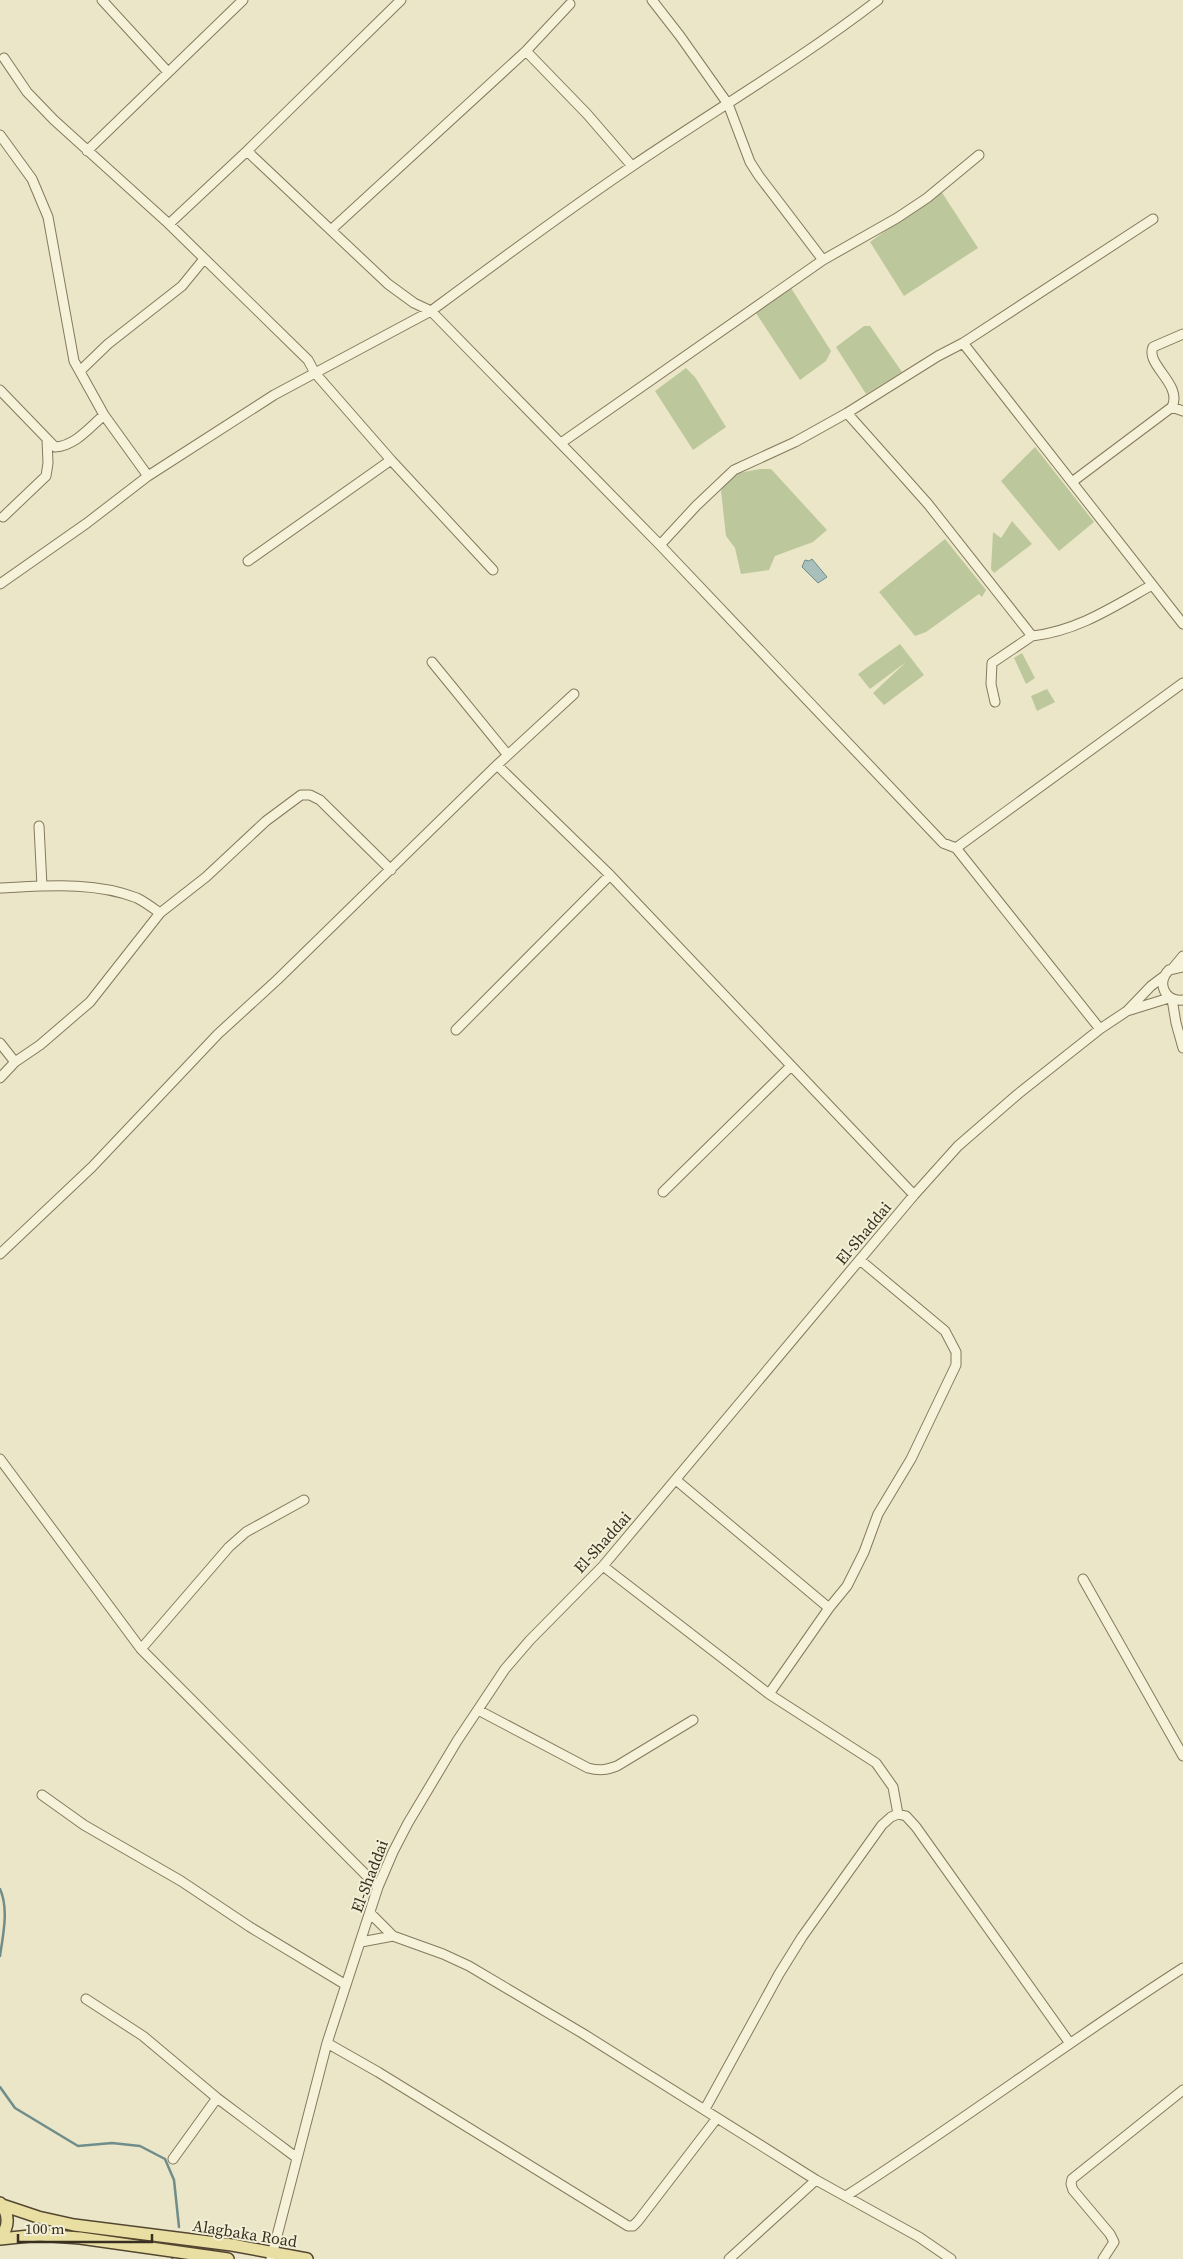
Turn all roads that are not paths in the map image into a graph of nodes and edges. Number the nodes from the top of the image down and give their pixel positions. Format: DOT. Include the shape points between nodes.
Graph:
graph roads {
  1 [pos="102,0"];
  2 [pos="243,0"];
  3 [pos="401,0"];
  4 [pos="652,0"];
  5 [pos="878,0"];
  6 [pos="570,4"];
  7 [pos="526,51"];
  8 [pos="4,58"];
  9 [pos="167,72"];
  10 [pos="728,104"];
  11 [pos="0,135"];
  12 [pos="87,151"];
  13 [pos="247,151"];
  14 [pos="979,154"];
  15 [pos="632,166"];
  16 [pos="1153,219"];
  17 [pos="169,224"];
  18 [pos="332,229"];
  19 [pos="204,259"];
  20 [pos="823,260"];
  21 [pos="431,311"];
  22 [pos="1183,334"];
  23 [pos="963,343"];
  24 [pos="80,371"];
  25 [pos="315,373"];
  26 [pos="0,390"];
  27 [pos="1172,407"];
  28 [pos="1183,411"];
  29 [pos="847,414"];
  30 [pos="104,415"];
  31 [pos="47,439"];
  32 [pos="561,443"];
  33 [pos="391,460"];
  34 [pos="148,476"];
  35 [pos="1072,482"];
  36 [pos="3,517"];
  37 [pos="660,545"];
  38 [pos="248,561"];
  39 [pos="493,570"];
  40 [pos="0,584"];
  41 [pos="1152,585"];
  42 [pos="1183,624"];
  43 [pos="1032,636"];
  44 [pos="432,662"];
  45 [pos="1183,683"];
  46 [pos="574,694"];
  47 [pos="995,702"];
  48 [pos="507,754"];
  49 [pos="497,765"];
  50 [pos="40,826"];
  51 [pos="956,848"];
  52 [pos="391,870"];
  53 [pos="610,875"];
  54 [pos="42,886"];
  55 [pos="0,888"];
  56 [pos="160,913"];
  57 [pos="1183,956"];
  58 [pos="1183,967"];
  59 [pos="1173,968"];
  60 [pos="1163,977"];
  61 [pos="1171,998"];
  62 [pos="1183,1000"];
  63 [pos="1127,1011"];
  64 [pos="1100,1029"];
  65 [pos="456,1030"];
  66 [pos="0,1043"];
  67 [pos="1183,1048"];
  68 [pos="15,1062"];
  69 [pos="790,1066"];
  70 [pos="0,1078"];
  71 [pos="663,1192"];
  72 [pos="914,1195"];
  73 [pos="0,1254"];
  74 [pos="860,1260"];
  75 [pos="0,1459"];
  76 [pos="676,1480"];
  77 [pos="304,1500"];
  78 [pos="603,1566"];
  79 [pos="1083,1579"];
  80 [pos="829,1608"];
  81 [pos="141,1649"];
  82 [pos="769,1694"];
  83 [pos="478,1710"];
  84 [pos="693,1720"];
  85 [pos="1183,1756"];
  86 [pos="42,1795"];
  87 [pos="898,1814"];
  88 [pos="378,1888"];
  89 [pos="370,1913"];
  90 [pos="393,1936"];
  91 [pos="361,1942"];
  92 [pos="1183,1968"];
  93 [pos="346,1985"];
  94 [pos="86,1999"];
  95 [pos="1069,2042"];
  96 [pos="327,2043"];
  97 [pos="1183,2090"];
  98 [pos="217,2098"];
  99 [pos="705,2109"];
  100 [pos="717,2118"];
  101 [pos="297,2158"];
  102 [pos="172,2159"];
  103 [pos="816,2180"];
  104 [pos="846,2196"];
  105 [pos="1,2204"];
  106 [pos="0,2238"];
  107 [pos="272,2255"];
  108 [pos="228,2259"];
  109 [pos="307,2259"];
  110 [pos="729,2259"];
  111 [pos="951,2259"];
  112 [pos="1103,2259"];
  1 -- 9 [label="street"];
  2 -- 9 [label="street"];
  3 -- 13 [label="street"];
  4 -- 10 [label="street"];
  5 -- 10 [label="street" via="832,35"];
  6 -- 7 [label="street"];
  7 -- 15 [label="street"];
  7 -- 18 [label="street"];
  8 -- 12 [label="street" via="27,92"];
  9 -- 12 [label="street"];
  10 -- 15 [label="street"];
  10 -- 20 [label="street" via="750,162"];
  11 -- 24 [label="street" via="32,179 48,217 71,350"];
  12 -- 17 [label="street"];
  13 -- 17 [label="street"];
  13 -- 18 [label="street"];
  14 -- 20 [label="street" via="927,198"];
  15 -- 21 [label="street"];
  16 -- 23 [label="street"];
  17 -- 19 [label="street"];
  18 -- 21 [label="street" via="388,284"];
  19 -- 24 [label="street" via="182,286 108,344"];
  19 -- 25 [label="street" via="308,360"];
  20 -- 32 [label="street"];
  21 -- 25 [label="street"];
  21 -- 32 [label="street"];
  22 -- 27 [label="street" via="1153,347 1152,351 1174,387 1176,397"];
  23 -- 29 [label="street"];
  23 -- 35 [label="street"];
  24 -- 30 [label="street"];
  25 -- 33 [label="street"];
  25 -- 34 [label="street" via="274,395"];
  26 -- 31 [label="street"];
  27 -- 28 [label="street"];
  27 -- 35 [label="street"];
  29 -- 37 [label="street" via="734,470"];
  29 -- 43 [label="street" via="928,504"];
  30 -- 31 [label="street" via="63,447 55,447"];
  30 -- 34 [label="street"];
  31 -- 36 [label="street" via="46,476"];
  32 -- 37 [label="street"];
  33 -- 38 [label="street"];
  33 -- 39 [label="street"];
  34 -- 40 [label="street"];
  35 -- 41 [label="street"];
  37 -- 51 [label="street" via="943,843"];
  41 -- 42 [label="street"];
  41 -- 43 [label="street" via="1083,623 1050,634"];
  43 -- 47 [label="street" via="992,663 991,684"];
  44 -- 48 [label="street"];
  45 -- 51 [label="street"];
  46 -- 48 [label="street"];
  48 -- 49 [label="street"];
  49 -- 52 [label="street"];
  49 -- 53 [label="street"];
  50 -- 54 [label="street"];
  51 -- 64 [label="street"];
  52 -- 56 [label="street" via="320,800 301,795 266,821 206,877"];
  52 -- 73 [label="street" via="193,1058 92,1167"];
  53 -- 65 [label="street"];
  53 -- 69 [label="street"];
  54 -- 55 [label="street"];
  54 -- 56 [label="street" via="107,888 139,899"];
  56 -- 68 [label="street" via="90,1002"];
  57 -- 59 [label="street, El-Shaddai"];
  58 -- 59 [label="street"];
  59 -- 60 [label="street, El-Shaddai"];
  60 -- 61 [label="street" via="1163,988"];
  60 -- 63 [label="street, El-Shaddai"];
  61 -- 62 [label="street"];
  61 -- 63 [label="street"];
  61 -- 67 [label="street"];
  63 -- 64 [label="street, El-Shaddai"];
  64 -- 72 [label="street, El-Shaddai" via="958,1146"];
  66 -- 68 [label="street"];
  68 -- 70 [label="street"];
  69 -- 71 [label="street"];
  69 -- 72 [label="street"];
  72 -- 74 [label="street, El-Shaddai"];
  74 -- 76 [label="street, El-Shaddai"];
  74 -- 80 [label="street" via="945,1331 956,1352 956,1365 910,1459 878,1514 847,1586"];
  75 -- 81 [label="street"];
  76 -- 78 [label="street, El-Shaddai"];
  76 -- 80 [label="street"];
  77 -- 81 [label="street" via="246,1532 229,1547"];
  78 -- 82 [label="street"];
  78 -- 83 [label="street, El-Shaddai" via="530,1640"];
  79 -- 85 [label="street"];
  80 -- 82 [label="street"];
  81 -- 88 [label="street"];
  82 -- 87 [label="street" via="876,1763 893,1787"];
  83 -- 84 [label="street" via="598,1771 617,1766"];
  83 -- 88 [label="street, El-Shaddai" via="408,1822"];
  86 -- 93 [label="street" via="84,1825 181,1881"];
  87 -- 95 [label="street" via="906,1816 916,1828"];
  87 -- 99 [label="street" via="882,1825 802,1937"];
  88 -- 89 [label="street, El-Shaddai"];
  89 -- 90 [label="street"];
  89 -- 91 [label="street, El-Shaddai"];
  90 -- 91 [label="street"];
  90 -- 99 [label="street" via="469,1966"];
  91 -- 93 [label="street, El-Shaddai"];
  92 -- 95 [label="street"];
  93 -- 96 [label="street, El-Shaddai"];
  94 -- 98 [label="street" via="143,2036"];
  95 -- 104 [label="street"];
  96 -- 100 [label="street" via="628,2226 638,2221"];
  96 -- 101 [label="street, El-Shaddai"];
  97 -- 112 [label="street" via="1072,2179 1073,2190 1114,2242"];
  98 -- 101 [label="street"];
  98 -- 102 [label="street"];
  99 -- 100 [label="street"];
  100 -- 103 [label="street"];
  101 -- 107 [label="street, El-Shaddai"];
  103 -- 104 [label="street"];
  103 -- 110 [label="street"];
  104 -- 111 [label="street"];
  105 -- 106 [label="main road" via="8,2220"];
  105 -- 107 [label="main road, Alagbaka Road" via="44,2219 74,2225"];
  106 -- 108 [label="main road, Alagbaka Road" via="39,2235 80,2238"];
  107 -- 109 [label="main road, Alagbaka Road"];
}
